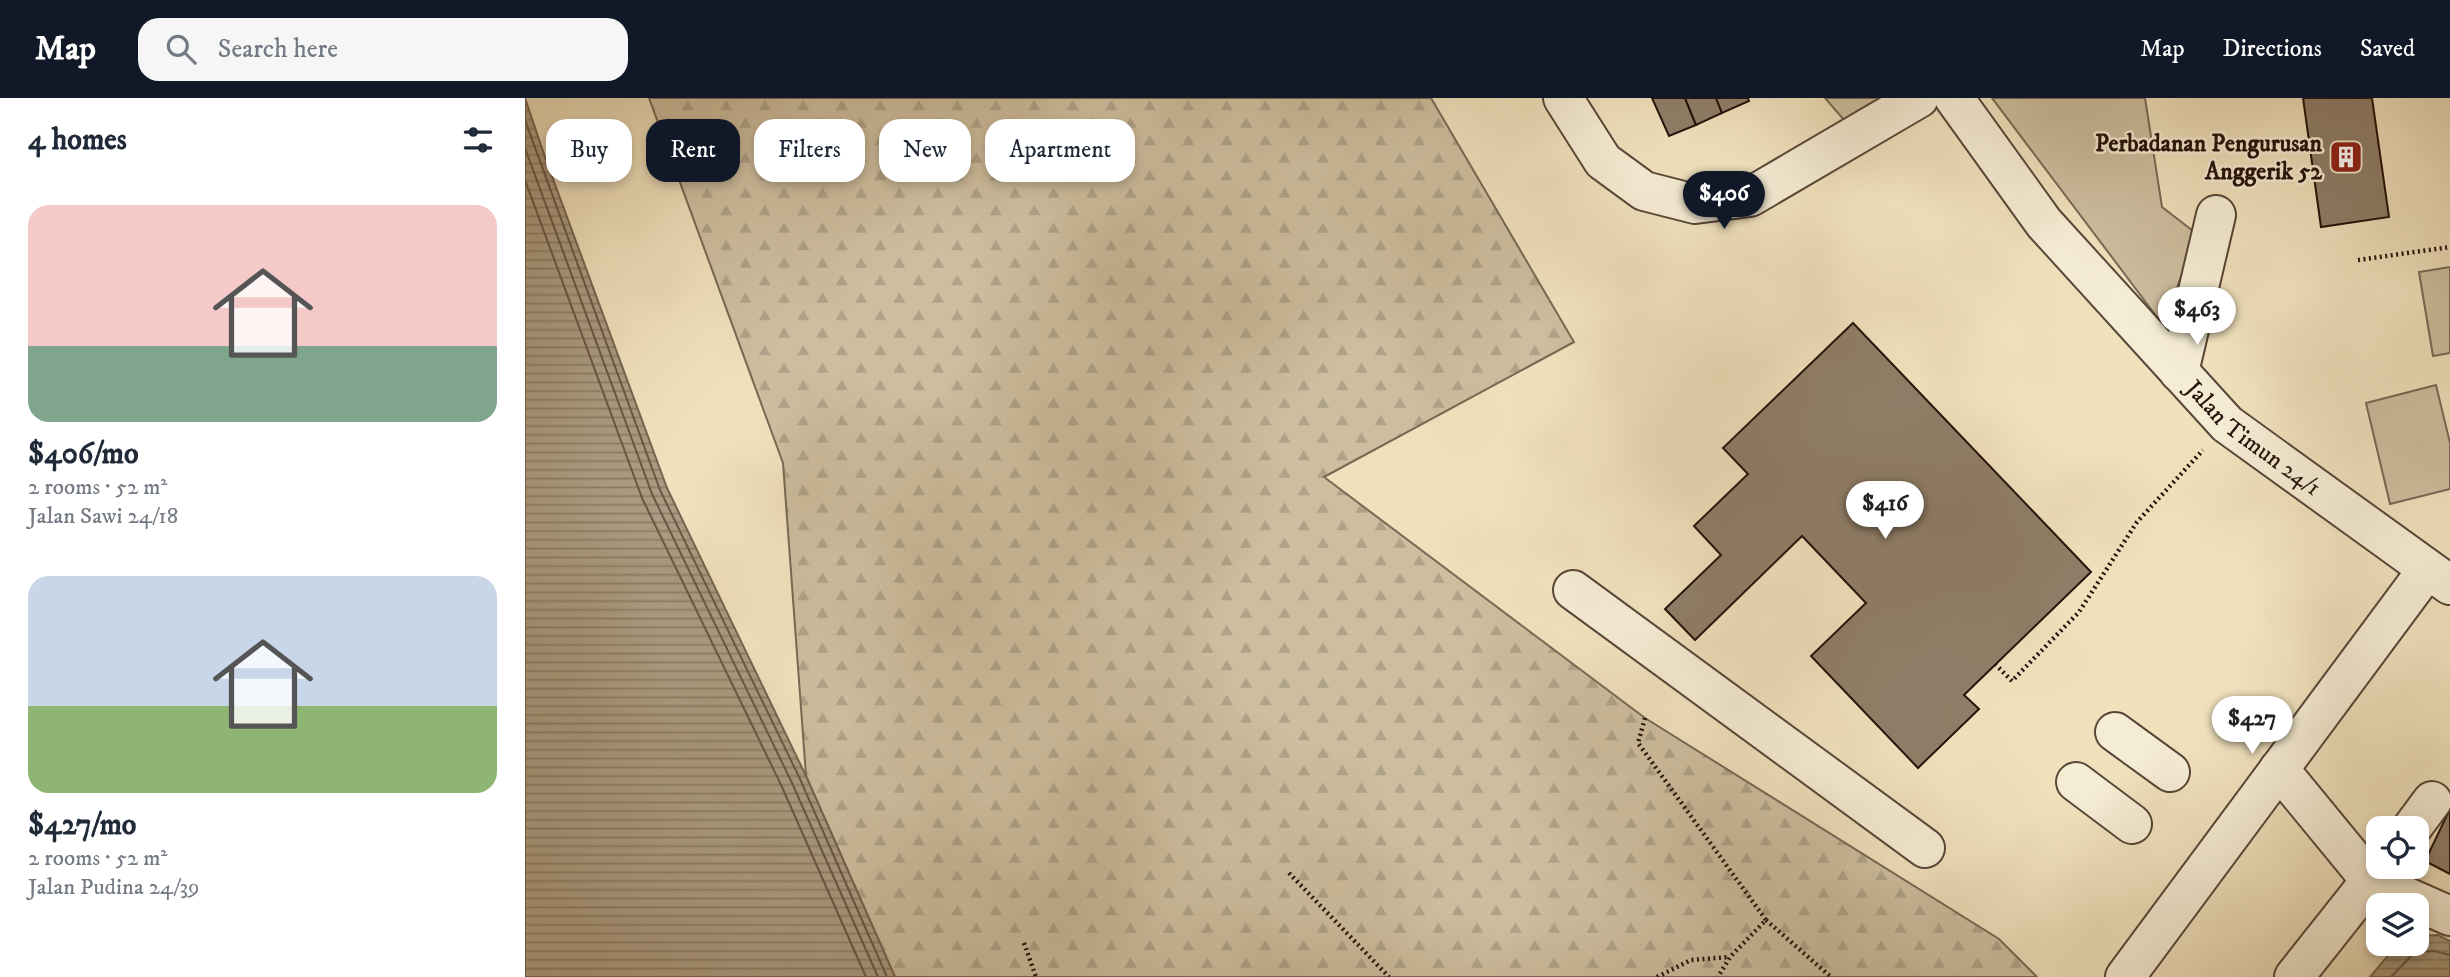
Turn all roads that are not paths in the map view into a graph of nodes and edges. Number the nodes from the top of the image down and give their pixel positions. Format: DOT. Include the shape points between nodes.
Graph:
graph roads {
  1 [pos="1563,98"];
  2 [pos="1919,98"];
  3 [pos="1954,98"];
  4 [pos="2216,215"];
  5 [pos="2179,372"];
  6 [pos="2439,577"];
  7 [pos="1573,590"];
  8 [pos="2115,732"];
  9 [pos="2279,769"];
  10 [pos="2170,772"];
  11 [pos="2076,782"];
  12 [pos="2131,824"];
  13 [pos="1925,848"];
  14 [pos="2366,862"];
  15 [pos="2373,879"];
  16 [pos="2386,879"];
  17 [pos="2450,916"];
  18 [pos="2125,977"];
  19 [pos="2294,977"];
  1 -- 2 [label="street" via="1603,161 1644,191 1695,204 1750,198"];
  3 -- 5 [label="street, Jalan Timun 24/1" via="2044,223"];
  4 -- 5 [label="street"];
  5 -- 6 [label="street, Jalan Timun 24/1" via="2227,424"];
  6 -- 9 [label="street"];
  7 -- 13 [label="street"];
  8 -- 10 [label="street"];
  9 -- 14 [label="street"];
  9 -- 18 [label="street"];
  11 -- 12 [label="street"];
  15 -- 19 [label="street"];
  16 -- 17 [label="street"];
}
